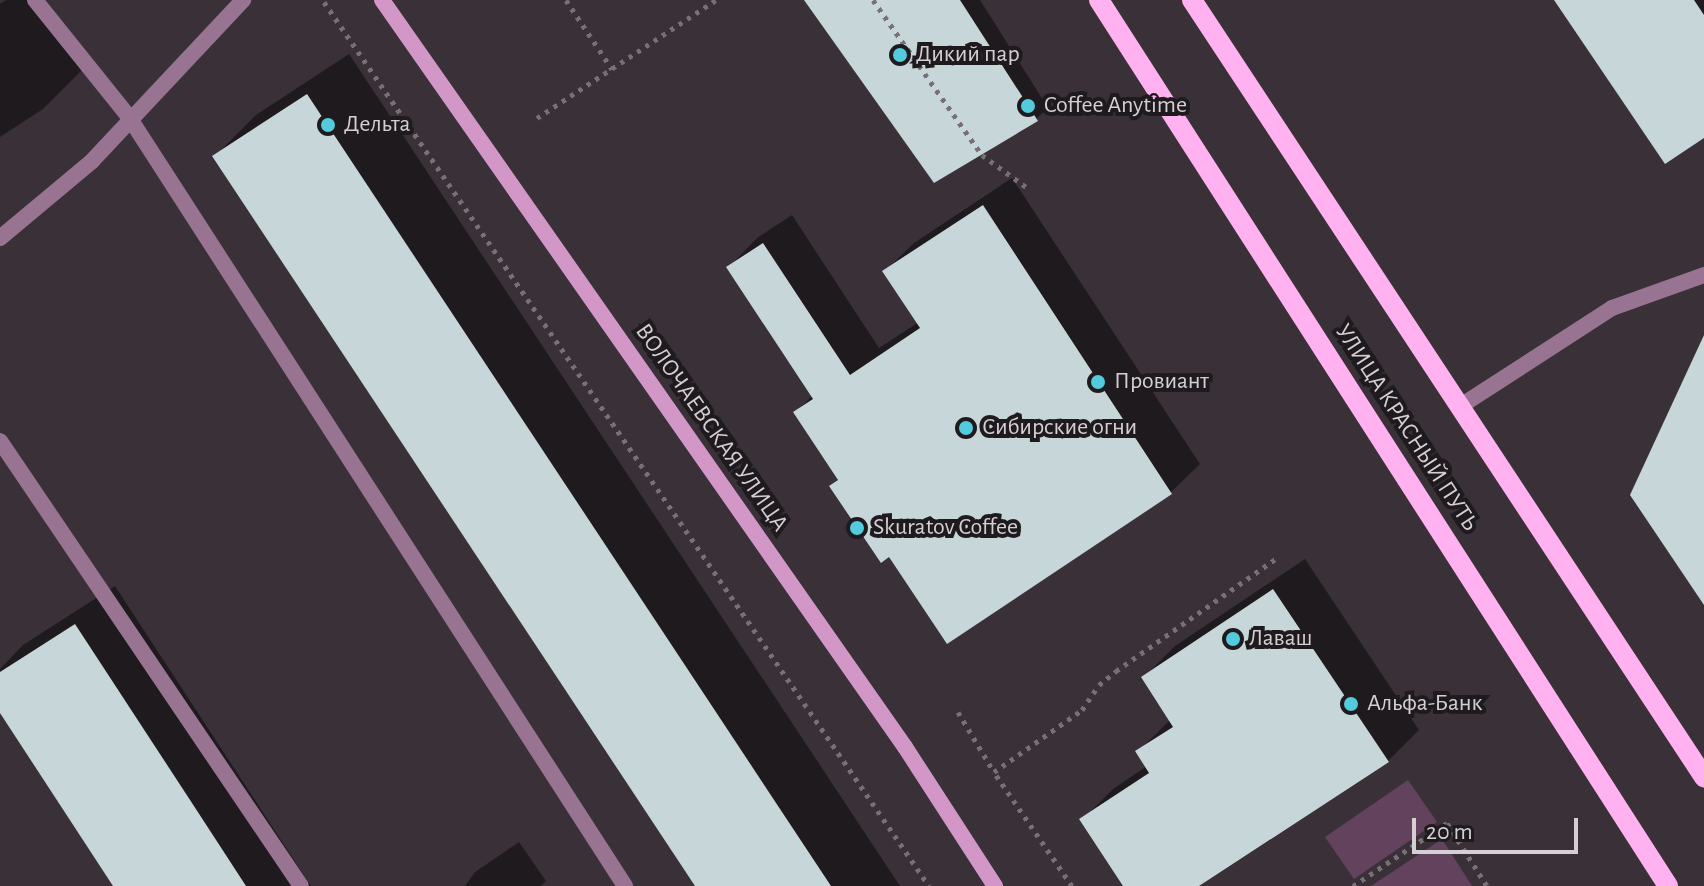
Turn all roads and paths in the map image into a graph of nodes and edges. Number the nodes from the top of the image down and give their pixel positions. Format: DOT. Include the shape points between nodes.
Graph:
graph roads {
  1 [pos="35,0"];
  2 [pos="243,0"];
  3 [pos="382,0"];
  4 [pos="566,0"];
  5 [pos="701,0"];
  6 [pos="716,0"];
  7 [pos="873,0"];
  8 [pos="1099,0"];
  9 [pos="1192,0"];
  10 [pos="324,2"];
  11 [pos="706,7"];
  12 [pos="612,69"];
  13 [pos="129,117"];
  14 [pos="537,118"];
  15 [pos="1029,189"];
  16 [pos="0,238"];
  17 [pos="1704,275"];
  18 [pos="1459,407"];
  19 [pos="0,441"];
  20 [pos="1277,558"];
  21 [pos="958,712"];
  22 [pos="994,772"];
  23 [pos="1704,777"];
  24 [pos="301,886"];
  25 [pos="625,886"];
  26 [pos="929,886"];
  27 [pos="995,886"];
  28 [pos="1072,886"];
  29 [pos="1353,886"];
  30 [pos="1487,886"];
  31 [pos="1668,886"];
  1 -- 13 [label="street"];
  2 -- 13 [label="street"];
  3 -- 27 [label="street, ВОЛОЧАЕВСКАЯ УЛИЦА" via="896,734"];
  4 -- 12 [label="path"];
  5 -- 11 [label="path"];
  6 -- 11 [label="path"];
  7 -- 15 [label="path" via="982,155"];
  8 -- 31 [label="main road, УЛИЦА КРАСНЫЙ ПУТЬ"];
  9 -- 18 [label="main road"];
  10 -- 26 [label="path"];
  11 -- 12 [label="path"];
  12 -- 14 [label="path"];
  13 -- 16 [label="street" via="92,161"];
  13 -- 25 [label="street"];
  17 -- 18 [label="street" via="1612,308"];
  18 -- 23 [label="main road"];
  19 -- 24 [label="street"];
  20 -- 22 [label="path" via="1116,671 1082,710"];
  21 -- 22 [label="path"];
  22 -- 28 [label="path"];
  29 -- 30 [label="path" via="1447,823"];
}
